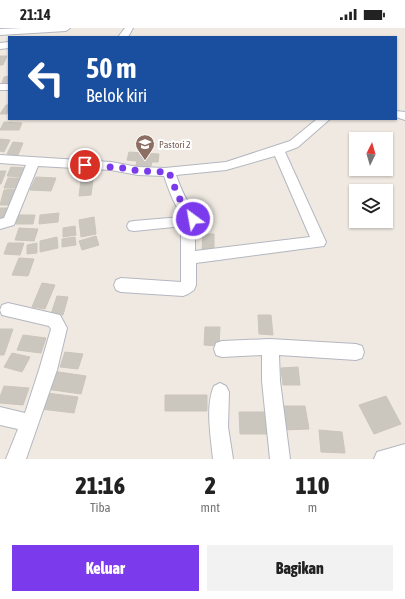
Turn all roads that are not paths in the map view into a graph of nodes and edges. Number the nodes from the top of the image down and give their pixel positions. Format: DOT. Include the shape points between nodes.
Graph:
graph roads {
  1 [pos="66,28"];
  2 [pos="36,29"];
  3 [pos="0,32"];
  4 [pos="323,120"];
  5 [pos="278,150"];
  6 [pos="0,159"];
  7 [pos="34,161"];
  8 [pos="169,172"];
  9 [pos="186,221"];
  10 [pos="0,224"];
  11 [pos="134,226"];
  12 [pos="188,258"];
  13 [pos="121,285"];
  14 [pos="8,310"];
  15 [pos="270,347"];
  16 [pos="222,348"];
  17 [pos="356,352"];
  18 [pos="220,392"];
  19 [pos="0,416"];
  20 [pos="30,423"];
  21 [pos="405,453"];
  22 [pos="16,459"];
  23 [pos="223,459"];
  24 [pos="280,459"];
  25 [pos="384,459"];
  1 -- 2 [label="street"];
  2 -- 3 [label="street"];
  4 -- 5 [label="street" via="294,144"];
  5 -- 8 [label="street" via="226,166"];
  5 -- 12 [label="street" via="319,242"];
  6 -- 7 [label="street"];
  7 -- 8 [label="street"];
  7 -- 10 [label="street" via="9,221"];
  8 -- 9 [label="street"];
  9 -- 11 [label="street"];
  9 -- 12 [label="street"];
  12 -- 13 [label="street" via="189,285 183,289"];
  14 -- 20 [label="street" via="54,320 59,328"];
  15 -- 16 [label="street"];
  15 -- 17 [label="street"];
  15 -- 24 [label="street" via="271,381"];
  18 -- 23 [label="street" via="219,427"];
  19 -- 20 [label="street"];
  20 -- 22 [label="street"];
  21 -- 25 [label="street"];
}
